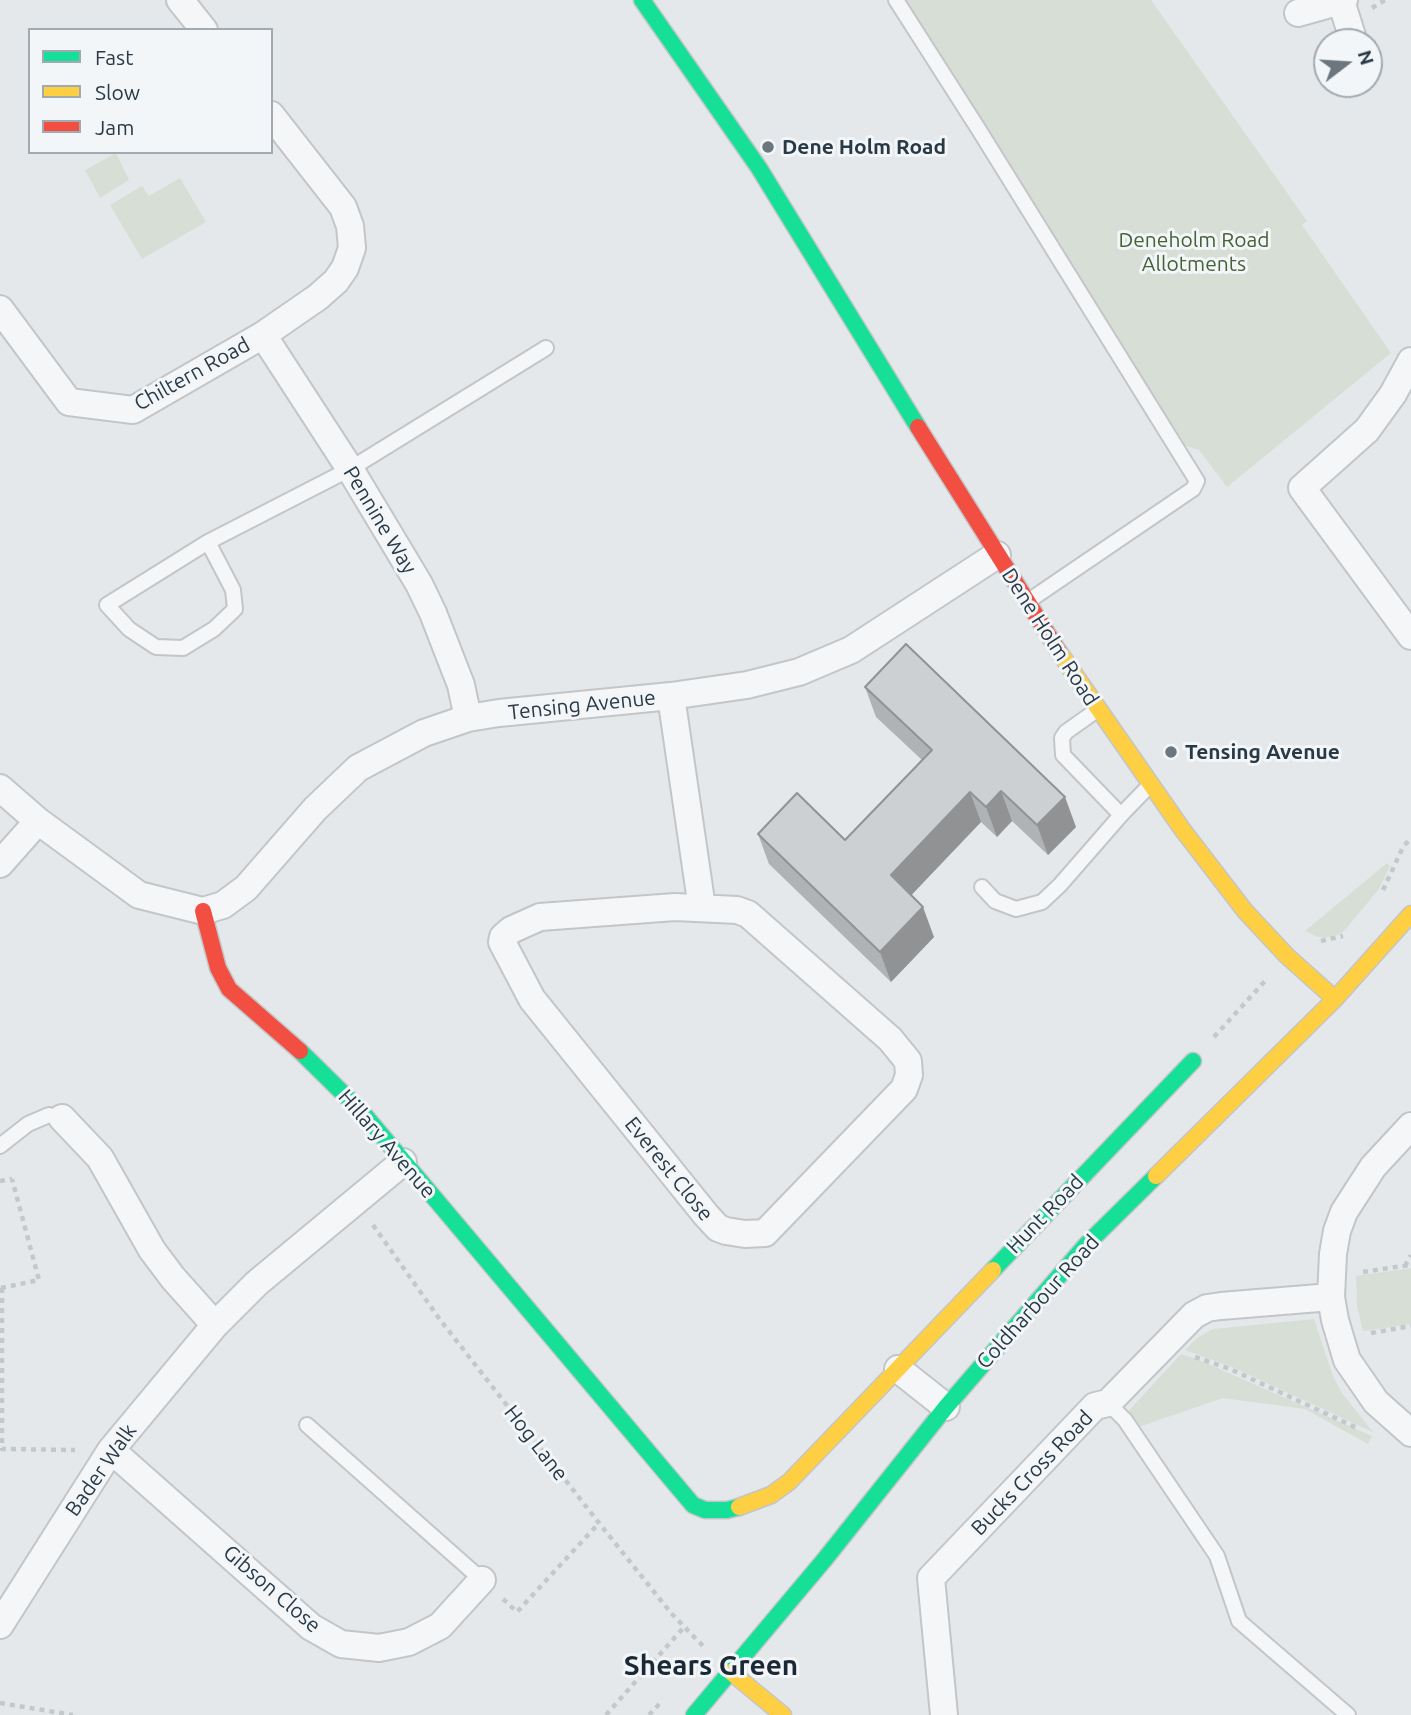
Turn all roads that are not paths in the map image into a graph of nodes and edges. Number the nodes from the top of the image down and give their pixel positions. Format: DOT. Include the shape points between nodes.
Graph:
graph roads {
  1 [pos="180,0"];
  2 [pos="642,0"];
  3 [pos="896,0"];
  4 [pos="1343,0"];
  5 [pos="1298,13"];
  6 [pos="202,28"];
  7 [pos="1350,28"];
  8 [pos="273,118"];
  9 [pos="0,309"];
  10 [pos="263,335"];
  11 [pos="546,348"];
  12 [pos="1411,361"];
  13 [pos="350,469"];
  14 [pos="208,542"];
  15 [pos="997,555"];
  16 [pos="1026,603"];
  17 [pos="1411,636"];
  18 [pos="671,696"];
  19 [pos="1097,710"];
  20 [pos="468,719"];
  21 [pos="1150,786"];
  22 [pos="0,788"];
  23 [pos="1121,815"];
  24 [pos="38,821"];
  25 [pos="0,864"];
  26 [pos="982,887"];
  27 [pos="702,908"];
  28 [pos="203,911"];
  29 [pos="1406,931"];
  30 [pos="1335,999"];
  31 [pos="1193,1061"];
  32 [pos="62,1118"];
  33 [pos="1411,1126"];
  34 [pos="0,1146"];
  35 [pos="403,1162"];
  36 [pos="1331,1297"];
  37 [pos="215,1325"];
  38 [pos="898,1368"];
  39 [pos="1108,1403"];
  40 [pos="946,1407"];
  41 [pos="307,1425"];
  42 [pos="1411,1433"];
  43 [pos="111,1450"];
  44 [pos="762,1499"];
  45 [pos="482,1580"];
  46 [pos="0,1625"];
  47 [pos="731,1672"];
  48 [pos="694,1715"];
  49 [pos="783,1715"];
  50 [pos="944,1715"];
  51 [pos="1348,1715"];
  1 -- 6 [label="street"];
  2 -- 15 [label="street, Dene Holm Road" via="759,168"];
  3 -- 16 [label="lane" via="1197,481 1193,489"];
  4 -- 5 [label="street"];
  4 -- 7 [label="street"];
  8 -- 10 [label="street, Chiltern Road" via="343,207 352,240 336,281"];
  9 -- 10 [label="street, Chiltern Road" via="69,402 132,410"];
  10 -- 13 [label="street, Pennine Way"];
  11 -- 13 [label="lane"];
  12 -- 17 [label="street" via="1367,430 1302,488"];
  13 -- 14 [label="lane"];
  13 -- 20 [label="street, Pennine Way" via="433,613 461,685"];
  14 -- 14 [label="lane" via="233,590 235,609 214,629 183,648 156,647 129,629 107,605"];
  15 -- 16 [label="street, Dene Holm Road"];
  15 -- 18 [label="street, Tensing Avenue" via="879,633 825,662 756,683"];
  16 -- 19 [label="street, Dene Holm Road"];
  18 -- 20 [label="street, Tensing Avenue"];
  18 -- 27 [label="street"];
  19 -- 21 [label="street, Dene Holm Road"];
  19 -- 23 [label="lane" via="1066,732 1063,755"];
  20 -- 28 [label="street, Tensing Avenue" via="424,733 358,768 246,888 223,905"];
  21 -- 23 [label="lane"];
  21 -- 30 [label="street, Dene Holm Road" via="1245,911"];
  22 -- 24 [label="street"];
  23 -- 26 [label="lane" via="1042,902 1016,909 995,901"];
  24 -- 25 [label="street"];
  24 -- 28 [label="street" via="139,895"];
  27 -- 27 [label="street, Everest Close" via="748,914 890,1039 908,1061 904,1089 765,1233 726,1231 706,1215 532,999 502,942 517,926 554,915"];
  28 -- 35 [label="street, Hillary Avenue" via="218,968 229,989 334,1082"];
  29 -- 30 [label="street, Coldharbour Road"];
  30 -- 40 [label="street, Coldharbour Road" via="1087,1245"];
  31 -- 38 [label="street, Hunt Road"];
  32 -- 34 [label="lane" via="49,1115 28,1124"];
  32 -- 37 [label="street" via="100,1158 152,1250"];
  33 -- 36 [label="street" via="1373,1167 1344,1212 1333,1254"];
  35 -- 37 [label="street, Bader Walk" via="257,1283"];
  35 -- 44 [label="street, Hillary Avenue" via="693,1505 727,1510"];
  36 -- 39 [label="street, Bucks Cross Road" via="1199,1311"];
  36 -- 42 [label="street" via="1347,1360 1376,1402"];
  37 -- 43 [label="street, Bader Walk"];
  38 -- 40 [label="street"];
  38 -- 44 [label="street, Hunt Road" via="789,1482"];
  39 -- 50 [label="street, Bucks Cross Road" via="1095,1406 932,1578"];
  39 -- 51 [label="lane" via="1125,1420 1217,1556 1239,1621"];
  40 -- 47 [label="street, Coldharbour Road"];
  41 -- 45 [label="lane"];
  43 -- 45 [label="street, Gibson Close" via="311,1627 341,1644 379,1648 409,1642 440,1626"];
  43 -- 46 [label="street, Bader Walk"];
  47 -- 48 [label="street, Coldharbour Road"];
  47 -- 49 [label="street"];
}
